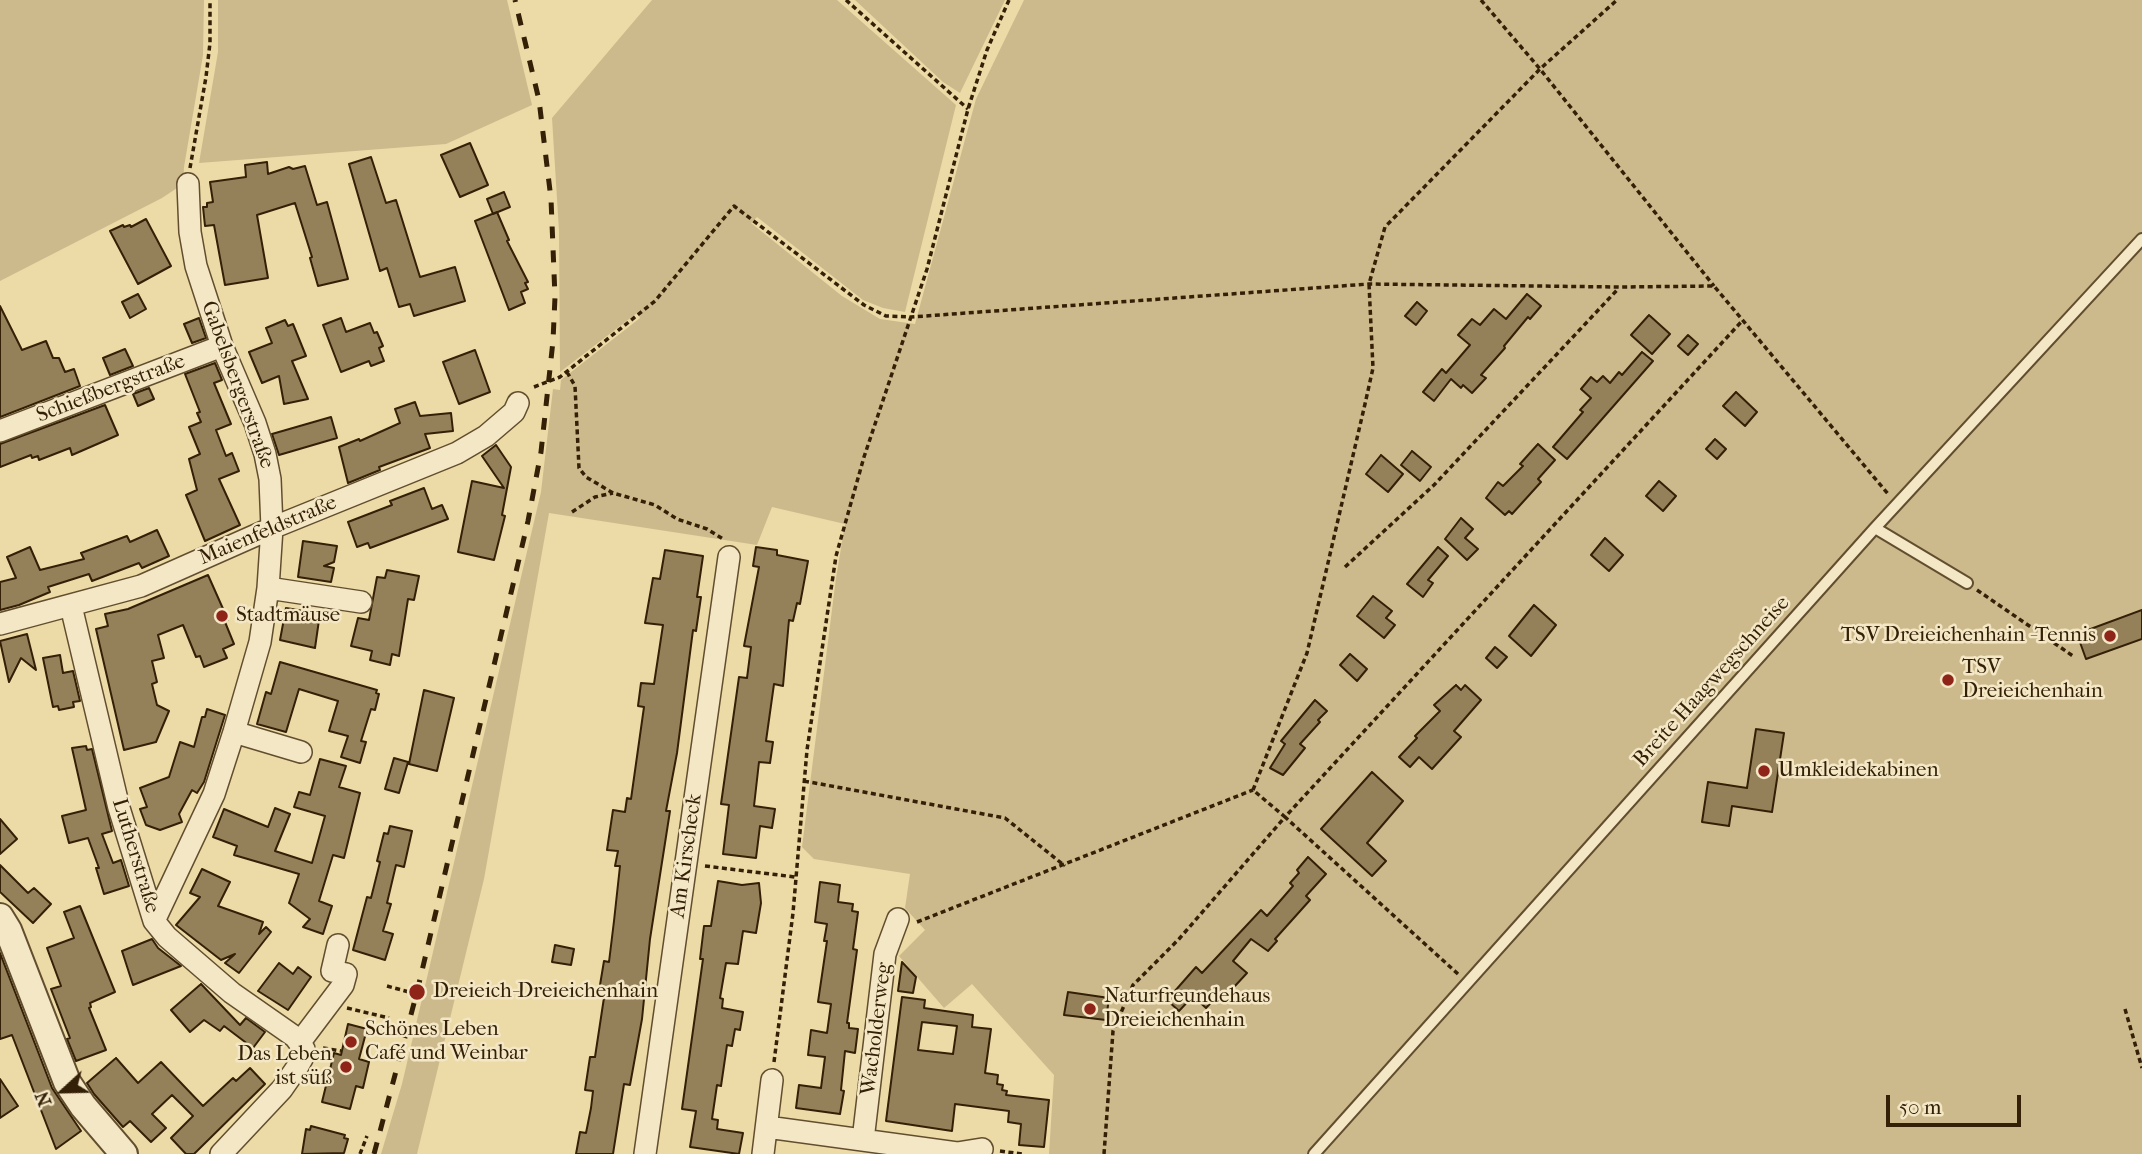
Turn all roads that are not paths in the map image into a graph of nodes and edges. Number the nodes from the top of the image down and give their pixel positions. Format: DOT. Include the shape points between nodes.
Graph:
graph roads {
  1 [pos="188,184"];
  2 [pos="2142,239"];
  3 [pos="222,346"];
  4 [pos="518,404"];
  5 [pos="0,431"];
  6 [pos="272,528"];
  7 [pos="1875,528"];
  8 [pos="729,557"];
  9 [pos="1967,583"];
  10 [pos="268,588"];
  11 [pos="361,602"];
  12 [pos="71,606"];
  13 [pos="0,624"];
  14 [pos="234,732"];
  15 [pos="301,752"];
  16 [pos="0,917"];
  17 [pos="898,919"];
  18 [pos="155,921"];
  19 [pos="338,945"];
  20 [pos="300,1042"];
  21 [pos="772,1080"];
  22 [pos="767,1127"];
  23 [pos="863,1140"];
  24 [pos="982,1149"];
  25 [pos="124,1154"];
  26 [pos="221,1154"];
  27 [pos="645,1154"];
  28 [pos="763,1154"];
  29 [pos="1314,1154"];
  1 -- 3 [label="street, Gabelsbergerstraße" via="196,265"];
  2 -- 7 [label="lane, Breite Haagwegschneise"];
  3 -- 5 [label="street, Schießbergstraße"];
  3 -- 6 [label="street, Gabelsbergerstraße" via="265,454"];
  4 -- 6 [label="street, Maienfeldstraße" via="486,436 457,453"];
  6 -- 10 [label="street, Gabelsbergerstraße"];
  6 -- 12 [label="street, Maienfeldstraße" via="141,586"];
  7 -- 9 [label="lane"];
  7 -- 29 [label="lane, Breite Haagwegschneise"];
  8 -- 27 [label="street, Am Kirscheck"];
  10 -- 11 [label="street"];
  10 -- 14 [label="street, Gabelsbergerstraße" via="260,642"];
  12 -- 13 [label="street, Maienfeldstraße"];
  12 -- 18 [label="street, Lutherstraße" via="119,808"];
  14 -- 15 [label="street"];
  14 -- 18 [label="street, Gabelsbergerstraße" via="214,794"];
  16 -- 25 [label="street" via="67,1082"];
  17 -- 23 [label="street, Wacholderweg" via="886,954"];
  18 -- 20 [label="street, Lutherstraße" via="232,993"];
  19 -- 20 [label="street" via="332,971 346,974 343,985"];
  20 -- 26 [label="street" via="304,1055 282,1089"];
  21 -- 22 [label="street"];
  22 -- 23 [label="street"];
  22 -- 28 [label="street"];
  23 -- 24 [label="street" via="957,1153"];
}
